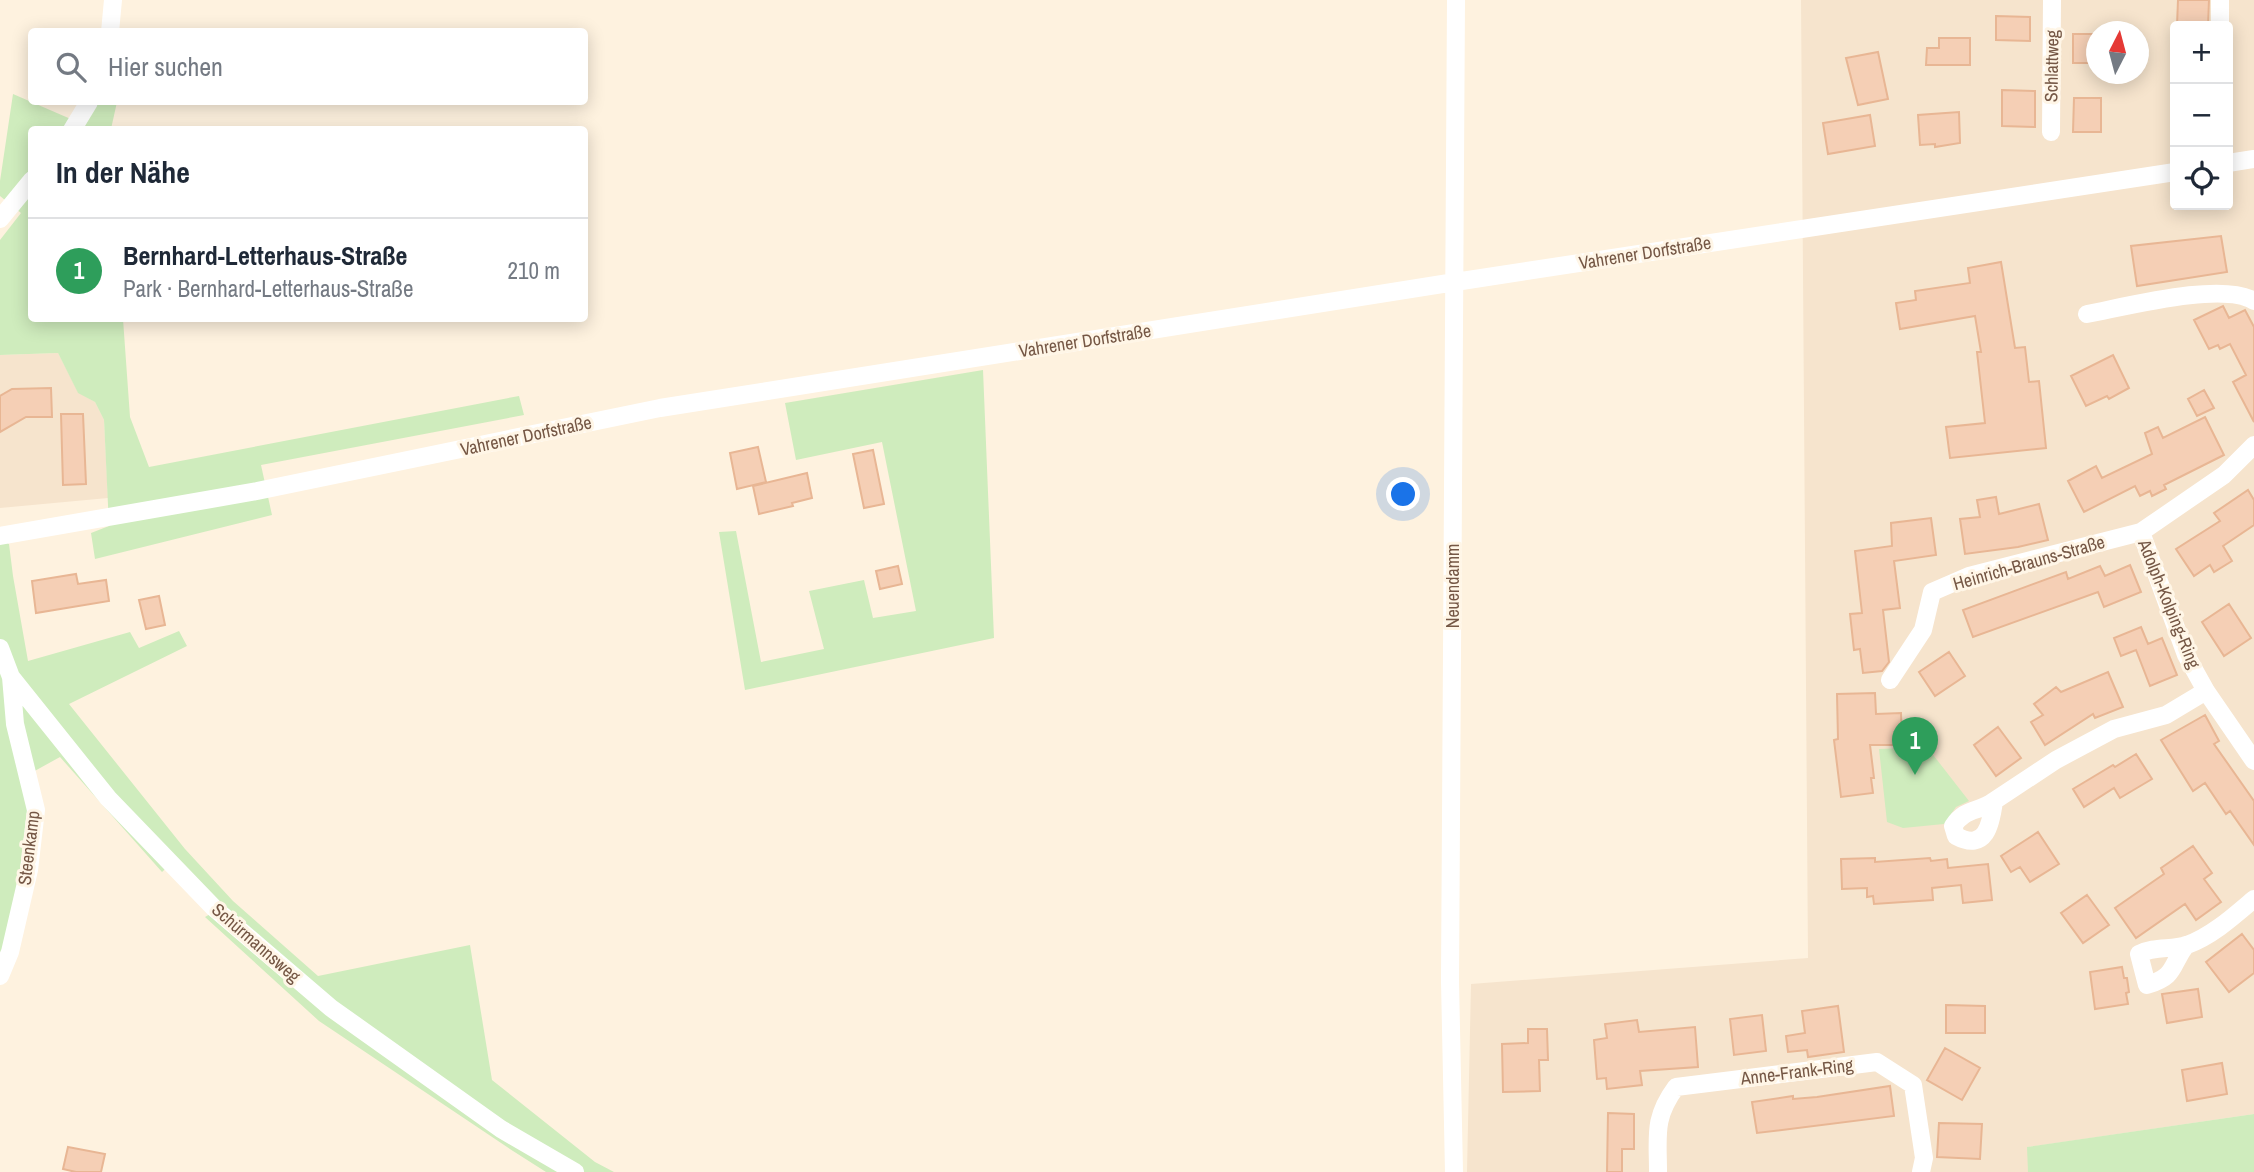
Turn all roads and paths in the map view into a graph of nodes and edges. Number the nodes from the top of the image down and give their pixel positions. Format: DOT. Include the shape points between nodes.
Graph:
graph roads {
  1 [pos="113,0"];
  2 [pos="1456,0"];
  3 [pos="2052,0"];
  4 [pos="2220,0"];
  5 [pos="2220,21"];
  6 [pos="110,28"];
  7 [pos="87,105"];
  8 [pos="74,126"];
  9 [pos="2051,132"];
  10 [pos="2254,159"];
  11 [pos="2233,162"];
  12 [pos="2170,173"];
  13 [pos="28,185"];
  14 [pos="0,219"];
  15 [pos="1455,282"];
  16 [pos="2254,301"];
  17 [pos="2087,314"];
  18 [pos="2254,445"];
  19 [pos="2141,533"];
  20 [pos="0,536"];
  21 [pos="0,648"];
  22 [pos="11,677"];
  23 [pos="1890,680"];
  24 [pos="2206,691"];
  25 [pos="2254,761"];
  26 [pos="1994,801"];
  27 [pos="2254,899"];
  28 [pos="2186,945"];
  29 [pos="0,976"];
  30 [pos="575,1172"];
  31 [pos="1454,1172"];
  32 [pos="1658,1172"];
  33 [pos="1921,1172"];
  1 -- 6 [label="street"];
  2 -- 15 [label="street, Neuendamm"];
  3 -- 9 [label="street, Schlattweg"];
  4 -- 5 [label="street"];
  7 -- 8 [label="street"];
  10 -- 11 [label="street"];
  12 -- 15 [label="street, Vahrener Dorfstraße"];
  13 -- 14 [label="street"];
  15 -- 20 [label="street, Vahrener Dorfstraße" via="660,408 257,491"];
  15 -- 31 [label="street, Neuendamm" via="1450,981"];
  16 -- 17 [label="street" via="2227,293 2200,294"];
  18 -- 19 [label="street, Adolph-Kolping-Ring" via="2224,475"];
  19 -- 23 [label="street, Heinrich-Brauns-Straße" via="1969,576 1932,592 1923,630"];
  19 -- 24 [label="street, Adolph-Kolping-Ring" via="2186,655"];
  21 -- 22 [label="street, Schürmannsweg"];
  22 -- 29 [label="street, Steenkamp" via="15,724 36,810 29,870 10,953"];
  22 -- 30 [label="street, Schürmannsweg" via="108,798 214,908 331,1008 501,1129"];
  24 -- 25 [label="street, Adolph-Kolping-Ring"];
  24 -- 26 [label="street" via="2166,715 2114,729"];
  27 -- 28 [label="street" via="2223,926"];
  32 -- 33 [label="street, Anne-Frank-Ring" via="1658,1122 1676,1087 1877,1062 1913,1086 1924,1158"];
}
